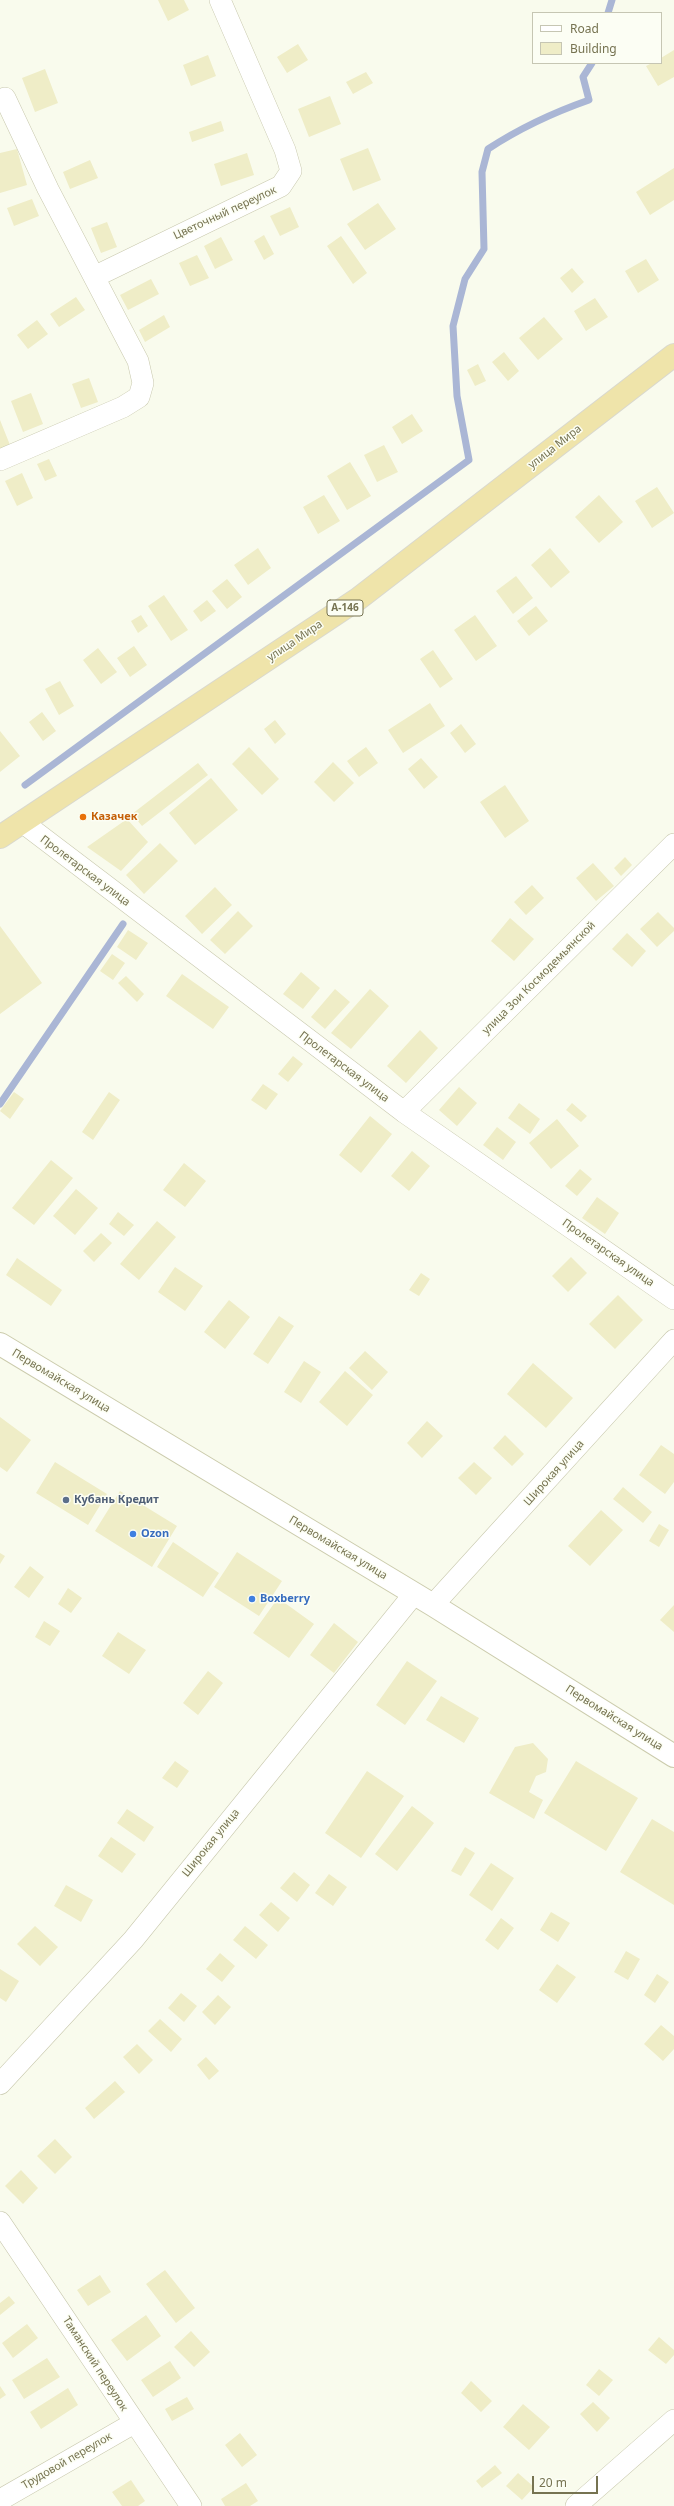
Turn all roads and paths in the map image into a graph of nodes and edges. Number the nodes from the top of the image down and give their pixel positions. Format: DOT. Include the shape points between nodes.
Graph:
graph roads {
  1 [pos="220,0"];
  2 [pos="5,98"];
  3 [pos="94,277"];
  4 [pos="674,355"];
  5 [pos="0,460"];
  6 [pos="22,822"];
  7 [pos="0,837"];
  8 [pos="674,844"];
  9 [pos="404,1112"];
  10 [pos="674,1299"];
  11 [pos="674,1340"];
  12 [pos="0,1344"];
  13 [pos="414,1594"];
  14 [pos="434,1605"];
  15 [pos="674,1756"];
  16 [pos="0,2084"];
  17 [pos="0,2222"];
  18 [pos="674,2420"];
  19 [pos="134,2423"];
  20 [pos="0,2500"];
  21 [pos="191,2506"];
  22 [pos="576,2506"];
  1 -- 3 [label="street, Цветочный переулок" via="291,171 281,186"];
  2 -- 3 [label="street" via="48,189"];
  3 -- 5 [label="street" via="138,361 143,383 139,397 123,407"];
  4 -- 6 [label="highway, улица Мира / А-146" via="358,599"];
  6 -- 7 [label="highway, улица Мира / А-146"];
  6 -- 9 [label="street, Пролетарская улица"];
  8 -- 9 [label="street, улица Зои Космодемьянской"];
  9 -- 10 [label="street, Пролетарская улица"];
  11 -- 14 [label="street, Широкая улица"];
  12 -- 13 [label="street, Первомайская улица"];
  13 -- 14 [label="street, Первомайская улица"];
  13 -- 16 [label="street, Широкая улица" via="133,1940"];
  14 -- 15 [label="street, Первомайская улица"];
  17 -- 19 [label="street, Таманский переулок"];
  18 -- 22 [label="street"];
  19 -- 20 [label="street, Трудовой переулок"];
  19 -- 21 [label="street, Таманский переулок"];
}
